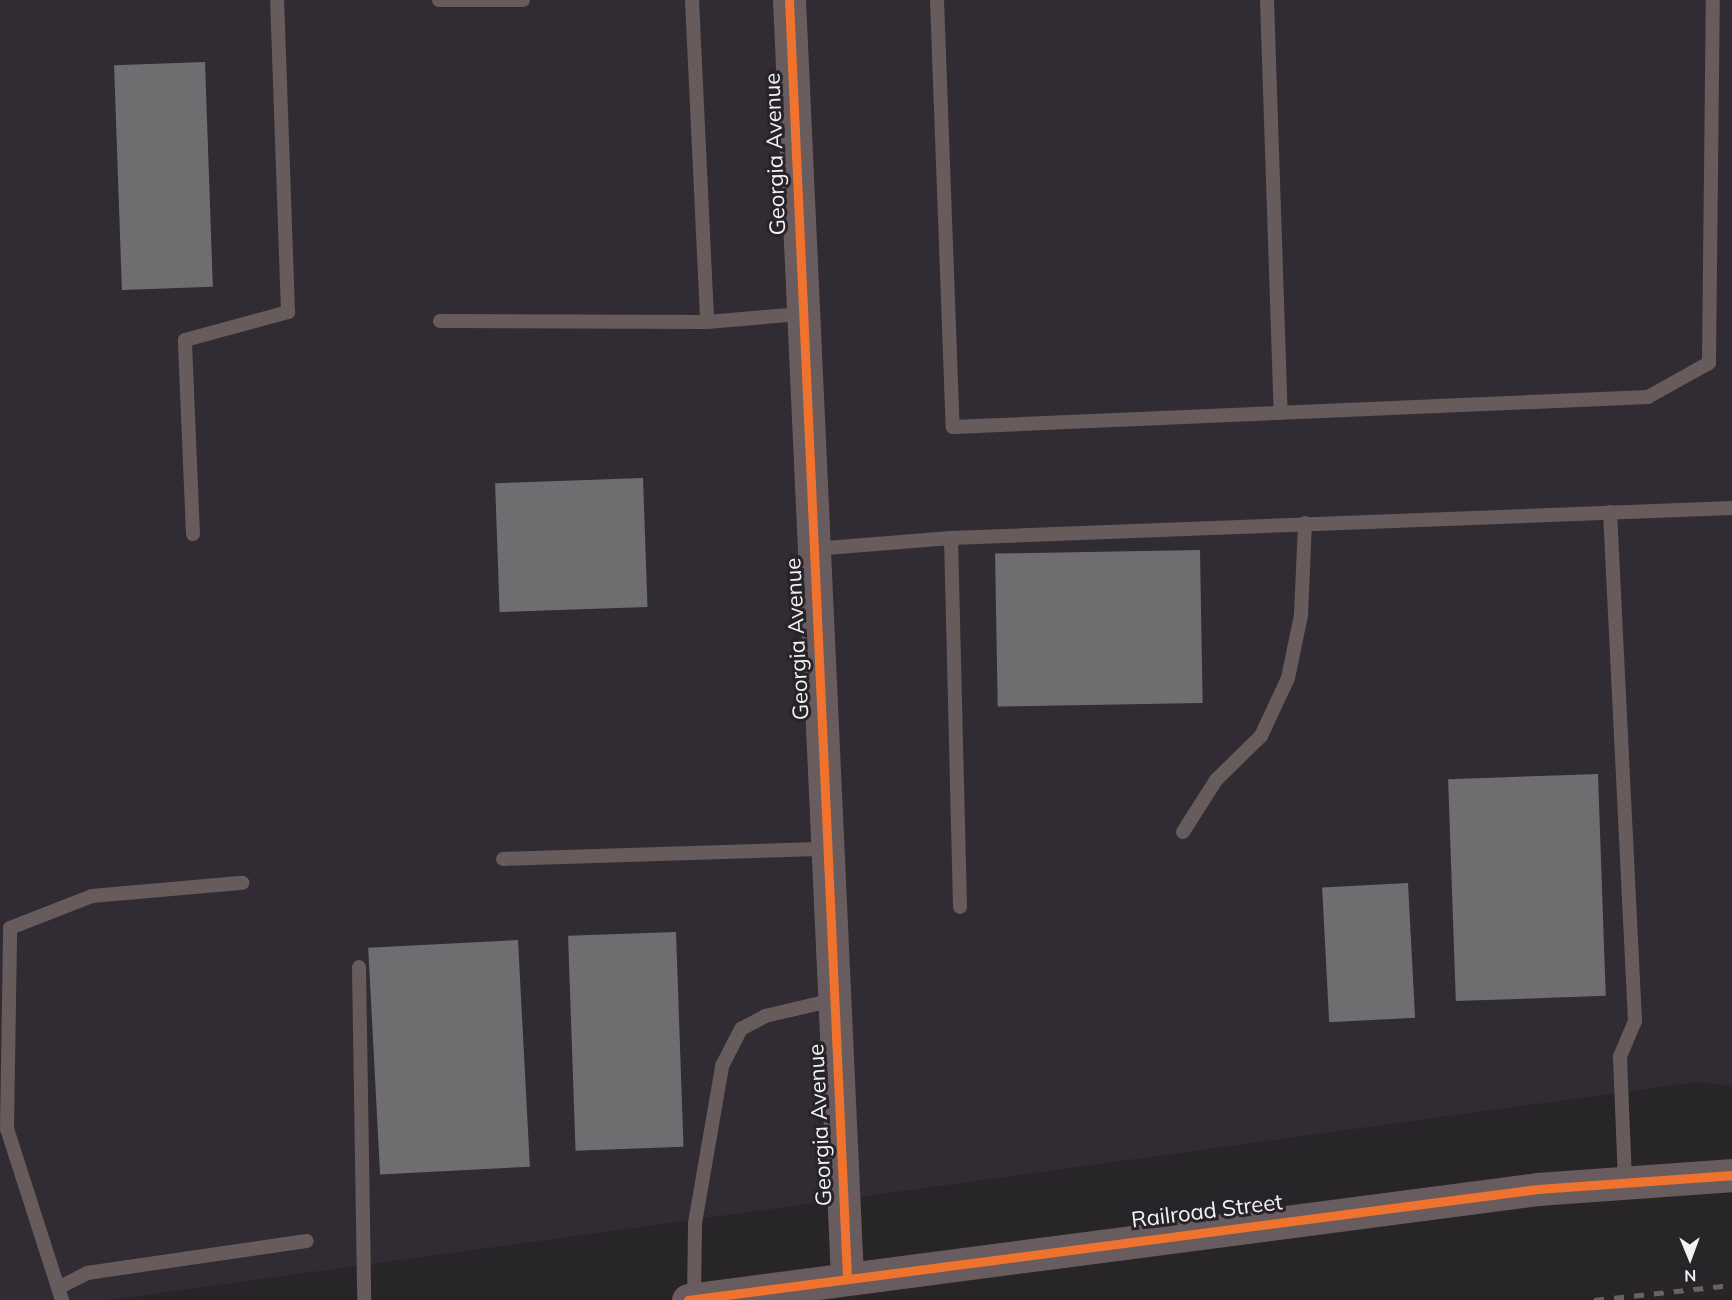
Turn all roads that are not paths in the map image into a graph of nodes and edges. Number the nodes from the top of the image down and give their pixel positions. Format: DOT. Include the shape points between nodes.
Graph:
graph roads {
  1 [pos="277,0"];
  2 [pos="439,0"];
  3 [pos="523,0"];
  4 [pos="692,0"];
  5 [pos="789,0"];
  6 [pos="937,0"];
  7 [pos="1267,0"];
  8 [pos="1713,0"];
  9 [pos="801,314"];
  10 [pos="440,321"];
  11 [pos="707,322"];
  12 [pos="1281,413"];
  13 [pos="1732,508"];
  14 [pos="1610,512"];
  15 [pos="1305,523"];
  16 [pos="193,534"];
  17 [pos="951,538"];
  18 [pos="812,549"];
  19 [pos="1183,832"];
  20 [pos="827,849"];
  21 [pos="503,859"];
  22 [pos="242,883"];
  23 [pos="960,907"];
  24 [pos="359,967"];
  25 [pos="834,1000"];
  26 [pos="1732,1175"];
  27 [pos="1625,1182"];
  28 [pos="307,1241"];
  29 [pos="847,1276"];
  30 [pos="60,1294"];
  31 [pos="364,1300"];
  32 [pos="691,1300"];
  1 -- 16 [label="lane" via="288,312 185,340"];
  2 -- 3 [label="lane"];
  4 -- 11 [label="lane"];
  5 -- 9 [label="street, Georgia Avenue"];
  6 -- 12 [label="lane" via="952,427"];
  7 -- 12 [label="lane"];
  8 -- 12 [label="lane" via="1709,363 1648,397"];
  9 -- 11 [label="lane"];
  9 -- 18 [label="street, Georgia Avenue"];
  10 -- 11 [label="lane"];
  13 -- 14 [label="lane"];
  14 -- 15 [label="lane"];
  14 -- 27 [label="lane" via="1635,1021 1620,1056"];
  15 -- 17 [label="lane"];
  15 -- 19 [label="lane" via="1301,615 1288,678 1261,736 1216,780"];
  17 -- 18 [label="lane"];
  17 -- 23 [label="lane"];
  18 -- 20 [label="street, Georgia Avenue"];
  20 -- 21 [label="lane"];
  20 -- 25 [label="street, Georgia Avenue"];
  22 -- 30 [label="lane" via="92,896 10,928 7,1129"];
  24 -- 31 [label="lane"];
  25 -- 29 [label="street, Georgia Avenue"];
  25 -- 32 [label="lane" via="765,1016 741,1029 722,1066 694,1223"];
  26 -- 27 [label="street, Railroad Street"];
  27 -- 29 [label="street, Railroad Street"];
  28 -- 30 [label="lane" via="87,1273"];
  29 -- 32 [label="street, Railroad Street"];
}
